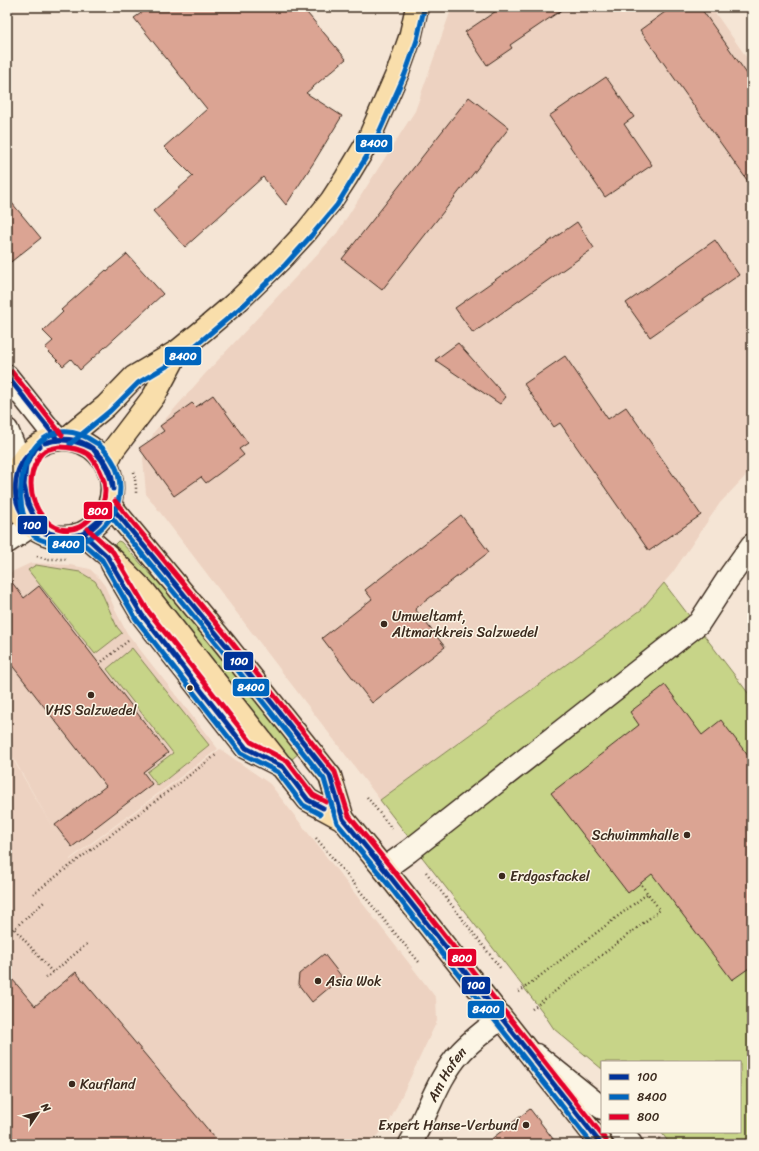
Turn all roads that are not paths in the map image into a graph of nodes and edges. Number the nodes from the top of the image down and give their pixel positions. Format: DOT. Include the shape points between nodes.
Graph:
graph roads {
  1 [pos="417,7"];
  2 [pos="178,351"];
  3 [pos="7,376"];
  4 [pos="7,430"];
  5 [pos="62,439"];
  6 [pos="106,464"];
  7 [pos="18,468"];
  8 [pos="11,501"];
  9 [pos="110,505"];
  10 [pos="31,526"];
  11 [pos="83,534"];
  12 [pos="7,542"];
  13 [pos="752,545"];
  14 [pos="343,819"];
  15 [pos="384,869"];
  16 [pos="501,1018"];
  17 [pos="523,1045"];
  18 [pos="601,1107"];
  19 [pos="622,1133"];
  20 [pos="410,1144"];
  21 [pos="601,1144"];
  22 [pos="631,1144"];
  1 -- 2 [label="main road" via="410,38 385,104 358,160 334,195 306,232 280,260"];
  2 -- 5 [label="main road" via="134,377 106,406"];
  2 -- 6 [label="main road" via="154,396 113,450"];
  3 -- 5 [label="street"];
  4 -- 7 [label="street" via="15,449"];
  5 -- 6 [label="main road" via="76,441 93,449"];
  5 -- 7 [label="main road" via="43,444 31,452"];
  6 -- 9 [label="main road" via="113,484"];
  7 -- 8 [label="main road"];
  8 -- 10 [label="main road"];
  9 -- 11 [label="main road" via="97,524"];
  9 -- 14 [label="main road" via="330,776"];
  10 -- 11 [label="main road" via="49,536 60,538"];
  10 -- 12 [label="street"];
  11 -- 14 [label="main road" via="144,591 308,800"];
  13 -- 15 [label="street" via="699,623"];
  14 -- 15 [label="main road"];
  15 -- 16 [label="main road"];
  16 -- 17 [label="main road"];
  16 -- 20 [label="street, Am Hafen" via="460,1052 436,1090"];
  17 -- 18 [label="street"];
  17 -- 21 [label="main road"];
  19 -- 22 [label="street"];
}
